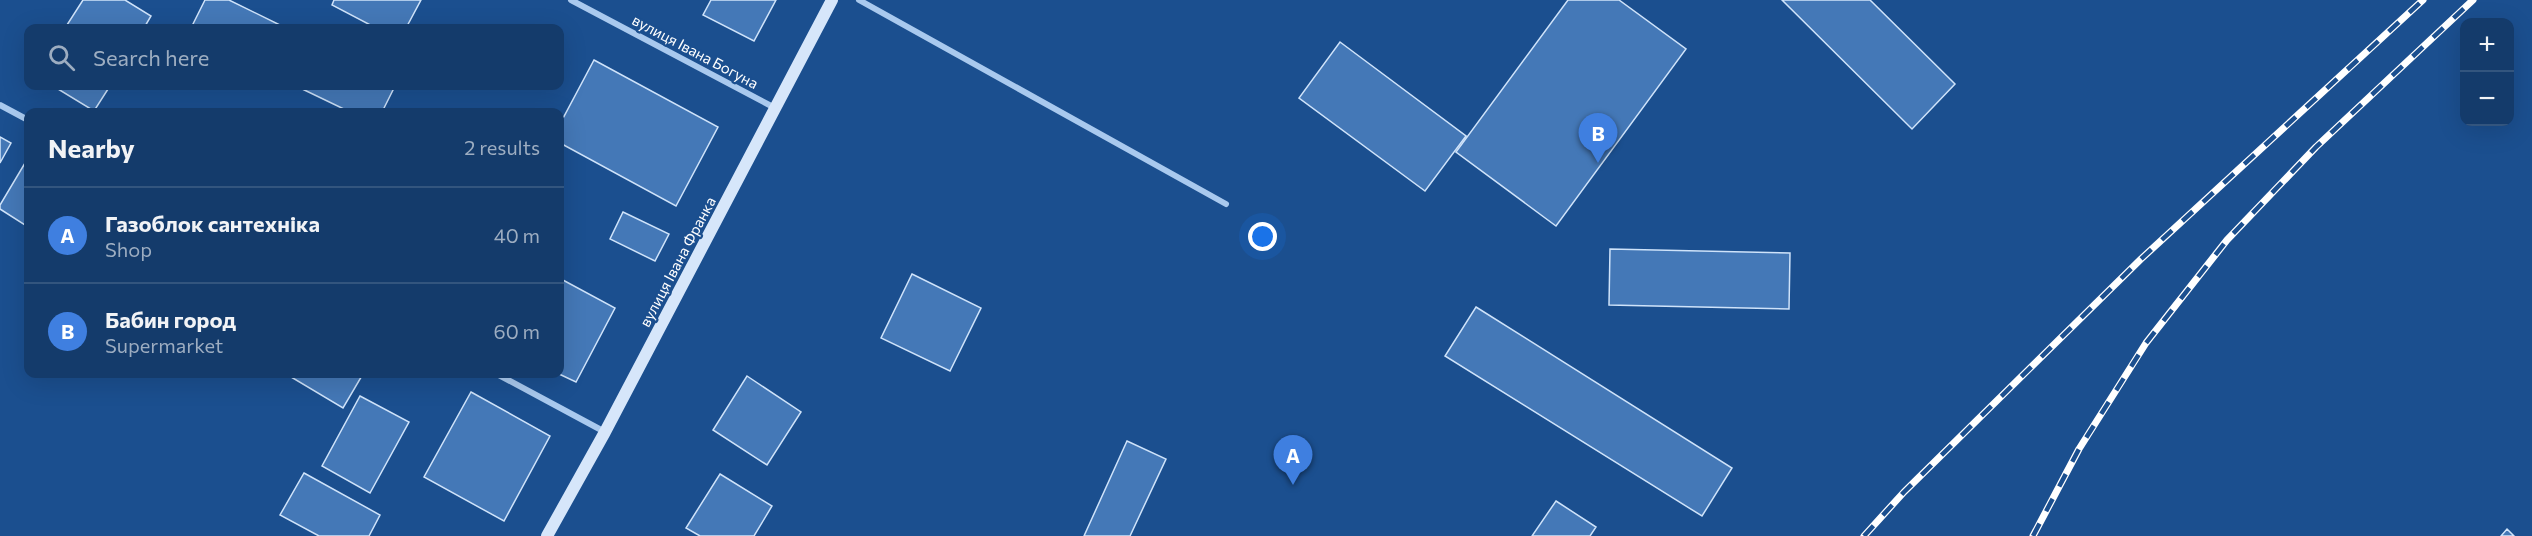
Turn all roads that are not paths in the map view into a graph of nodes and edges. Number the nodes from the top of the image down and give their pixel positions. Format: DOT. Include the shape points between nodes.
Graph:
graph roads {
  1 [pos="571,0"];
  2 [pos="832,0"];
  3 [pos="859,0"];
  4 [pos="0,105"];
  5 [pos="775,109"];
  6 [pos="24,118"];
  7 [pos="1226,204"];
  8 [pos="504,378"];
  9 [pos="605,432"];
  10 [pos="547,536"];
  1 -- 5 [label="street, вулиця Івана Богуна"];
  2 -- 5 [label="main road, вулиця Івана Франка"];
  3 -- 7 [label="street"];
  4 -- 6 [label="street"];
  5 -- 9 [label="main road, вулиця Івана Франка"];
  8 -- 9 [label="street"];
  9 -- 10 [label="main road, вулиця Івана Франка"];
}
